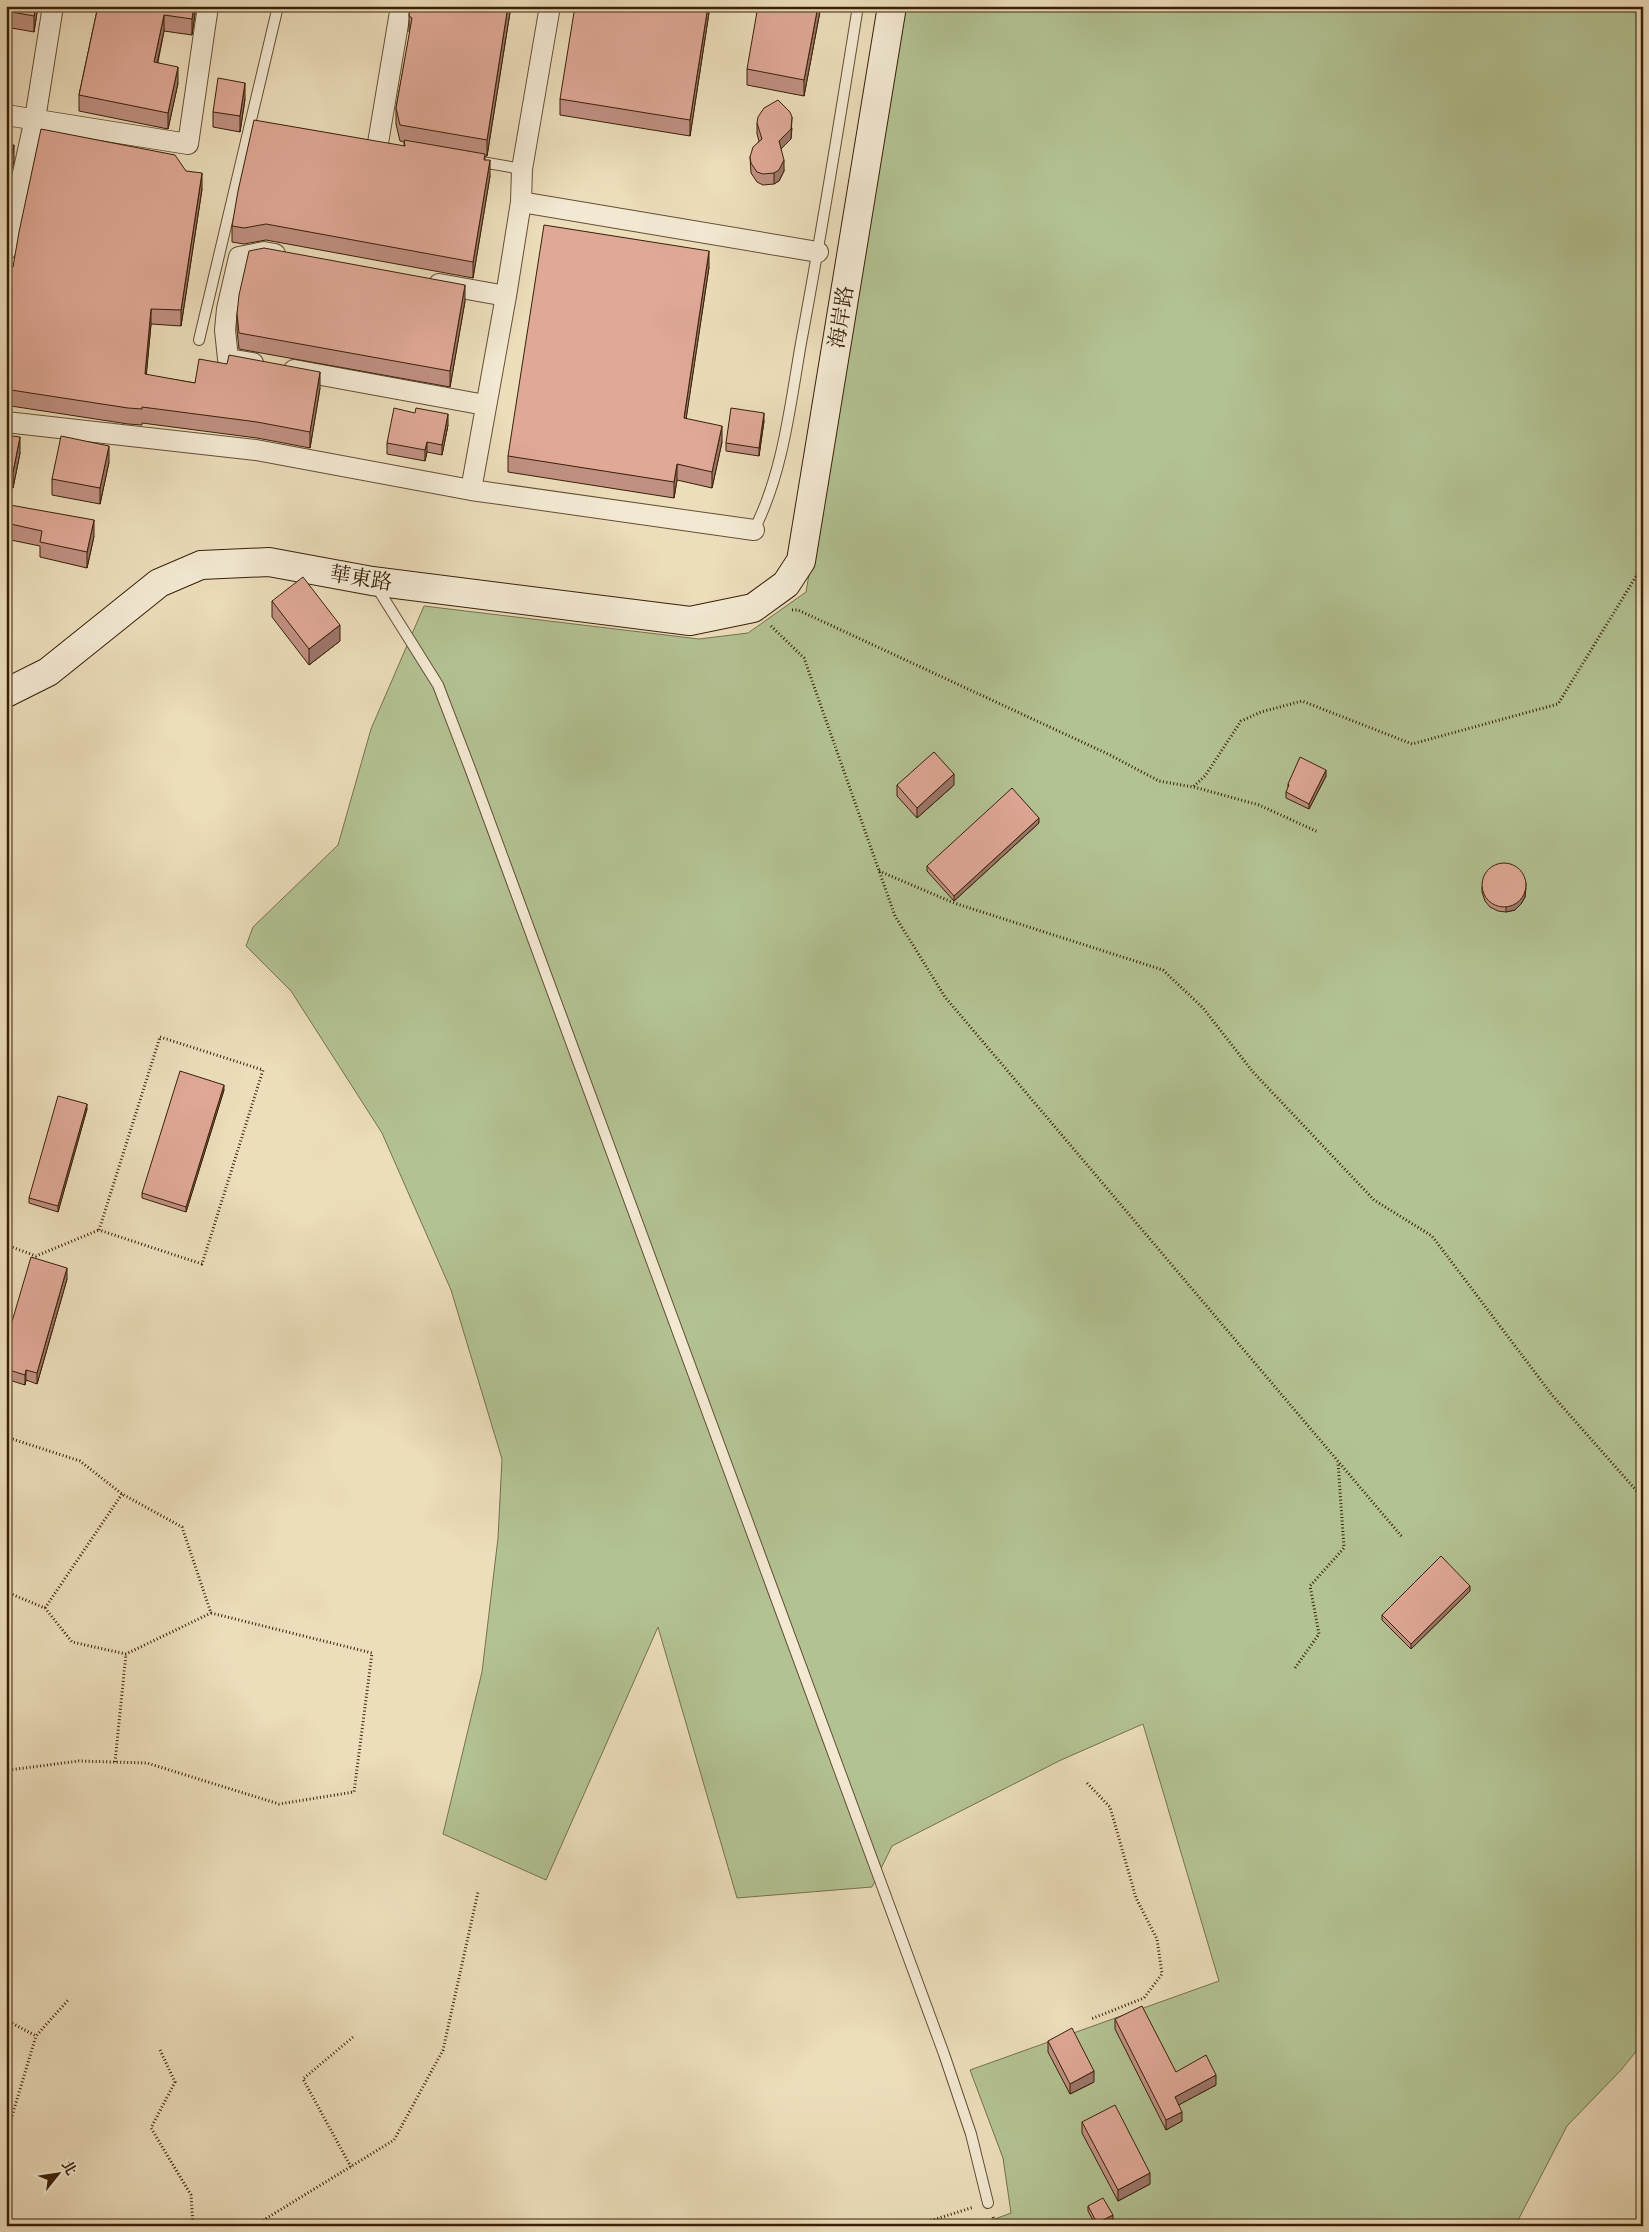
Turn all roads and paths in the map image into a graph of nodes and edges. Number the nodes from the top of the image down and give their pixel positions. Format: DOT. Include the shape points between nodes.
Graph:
graph roads {
  1 [pos="53,6"];
  2 [pos="208,6"];
  3 [pos="278,6"];
  4 [pos="401,6"];
  5 [pos="550,6"];
  6 [pos="858,6"];
  7 [pos="892,6"];
  8 [pos="6,115"];
  9 [pos="35,119"];
  10 [pos="378,143"];
  11 [pos="465,158"];
  12 [pos="522,169"];
  13 [pos="521,202"];
  14 [pos="6,250"];
  15 [pos="818,252"];
  16 [pos="293,257"];
  17 [pos="419,280"];
  18 [pos="506,296"];
  19 [pos="199,340"];
  20 [pos="485,405"];
  21 [pos="6,422"];
  22 [pos="471,490"];
  23 [pos="754,530"];
  24 [pos="1643,564"];
  25 [pos="372,581"];
  26 [pos="753,608"];
  27 [pos="789,610"];
  28 [pos="6,693"];
  29 [pos="1193,787"];
  30 [pos="1318,832"];
  31 [pos="879,871"];
  32 [pos="99,1230"];
  33 [pos="6,1245"];
  34 [pos="6,1437"];
  35 [pos="1338,1461"];
  36 [pos="122,1494"];
  37 [pos="1643,1498"];
  38 [pos="1403,1538"];
  39 [pos="6,1592"];
  40 [pos="45,1608"];
  41 [pos="211,1613"];
  42 [pos="126,1654"];
  43 [pos="1295,1668"];
  44 [pos="115,1762"];
  45 [pos="6,1769"];
  46 [pos="1087,1783"];
  47 [pos="478,1892"];
  48 [pos="69,1999"];
  49 [pos="1091,2019"];
  50 [pos="6,2020"];
  51 [pos="36,2036"];
  52 [pos="353,2038"];
  53 [pos="160,2050"];
  54 [pos="6,2136"];
  55 [pos="351,2166"];
  56 [pos="988,2203"];
  57 [pos="193,2226"];
  58 [pos="254,2226"];
  59 [pos="914,2226"];
  1 -- 9 [label="street"];
  2 -- 9 [label="street" via="188,144"];
  3 -- 19 [label="lane"];
  4 -- 10 [label="street"];
  5 -- 12 [label="street"];
  6 -- 15 [label="lane"];
  7 -- 26 [label="main road, 海岸路" via="801,561 786,584"];
  8 -- 9 [label="street"];
  9 -- 14 [label="street"];
  11 -- 12 [label="lane"];
  12 -- 13 [label="street"];
  13 -- 15 [label="street"];
  13 -- 18 [label="street"];
  15 -- 23 [label="lane" via="783,442 766,506"];
  16 -- 20 [label="street" via="264,252 239,257 224,330 228,358"];
  17 -- 18 [label="street"];
  18 -- 20 [label="street"];
  20 -- 22 [label="street"];
  21 -- 22 [label="street" via="256,450"];
  22 -- 23 [label="street"];
  24 -- 29 [label="path" via="1558,704 1412,744 1302,701 1241,721 1205,776"];
  25 -- 26 [label="main road, 華東路" via="690,621"];
  25 -- 28 [label="main road, 華東路" via="269,562 201,565 159,583 48,672"];
  25 -- 56 [label="lane" via="438,685 471,771 940,2044 970,2134"];
  26 -- 31 [label="path" via="804,658"];
  27 -- 29 [label="path" via="798,610 1110,755 1159,781"];
  29 -- 30 [label="path" via="1259,805"];
  31 -- 35 [label="path" via="895,916 945,998"];
  31 -- 37 [label="path" via="954,903 1163,970 1203,1008 1253,1072 1374,1200 1432,1236 1552,1395"];
  32 -- 32 [label="path" via="160,1037 263,1070 202,1264"];
  32 -- 33 [label="path" via="36,1256"];
  34 -- 36 [label="path" via="80,1462"];
  35 -- 38 [label="path"];
  35 -- 43 [label="path" via="1344,1548 1310,1586 1318,1634"];
  36 -- 40 [label="path"];
  36 -- 41 [label="path" via="182,1527"];
  39 -- 40 [label="path"];
  40 -- 42 [label="path" via="72,1642"];
  41 -- 42 [label="path"];
  41 -- 44 [label="path" via="372,1652 354,1792 279,1804 147,1763"];
  42 -- 44 [label="path"];
  44 -- 45 [label="path" via="79,1761"];
  46 -- 49 [label="path" via="1110,1807 1136,1898 1157,1939 1162,1974 1144,1998"];
  47 -- 55 [label="path" via="443,2050 394,2140"];
  48 -- 51 [label="path"];
  50 -- 51 [label="path"];
  51 -- 54 [label="path"];
  52 -- 55 [label="path" via="303,2079"];
  53 -- 57 [label="path" via="175,2082 151,2128 192,2195"];
  55 -- 58 [label="path"];
  56 -- 59 [label="path"];
}
